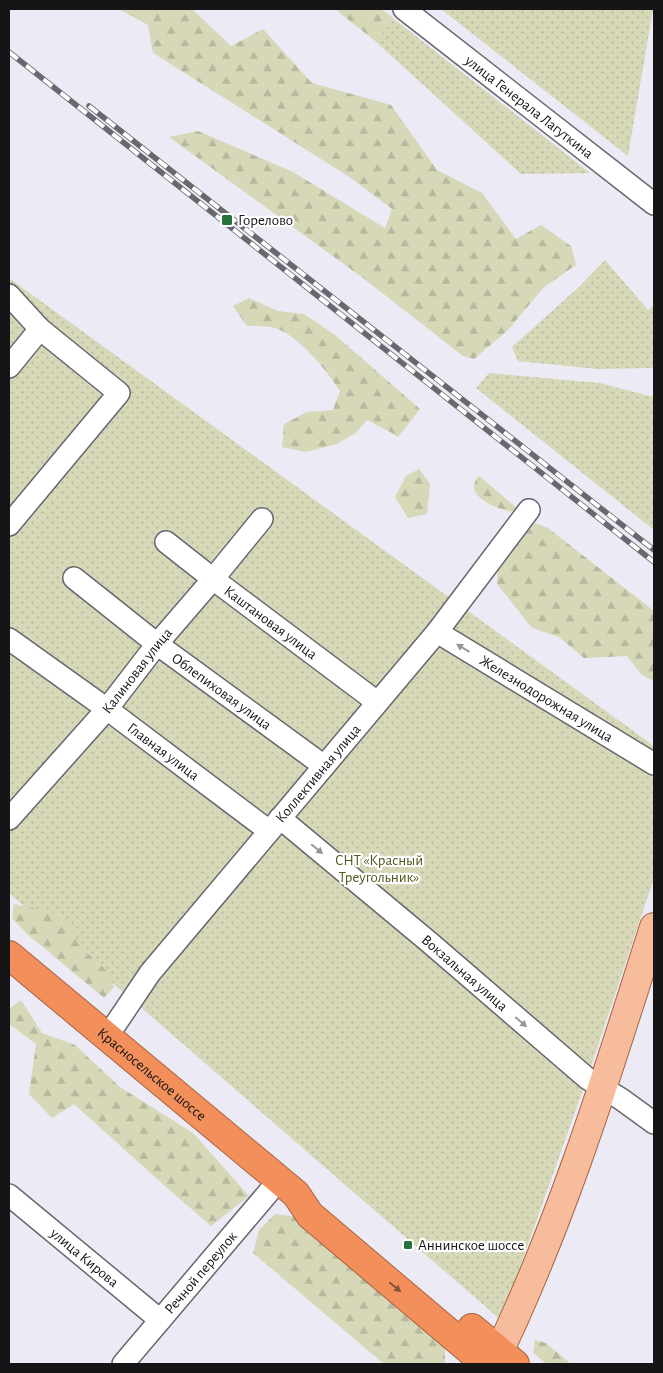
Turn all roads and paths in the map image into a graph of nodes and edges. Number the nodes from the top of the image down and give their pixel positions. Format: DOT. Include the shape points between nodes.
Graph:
graph roads {
  1 [pos="404,9"];
  2 [pos="654,204"];
  3 [pos="9,295"];
  4 [pos="40,329"];
  5 [pos="9,367"];
  6 [pos="529,510"];
  7 [pos="262,519"];
  8 [pos="9,525"];
  9 [pos="166,542"];
  10 [pos="74,578"];
  11 [pos="213,579"];
  12 [pos="437,632"];
  13 [pos="9,639"];
  14 [pos="157,644"];
  15 [pos="377,702"];
  16 [pos="106,709"];
  17 [pos="654,764"];
  18 [pos="324,766"];
  19 [pos="9,819"];
  20 [pos="274,824"];
  21 [pos="654,927"];
  22 [pos="9,955"];
  23 [pos="108,1037"];
  24 [pos="603,1088"];
  25 [pos="654,1123"];
  26 [pos="288,1187"];
  27 [pos="9,1195"];
  28 [pos="160,1320"];
  29 [pos="498,1361"];
  30 [pos="122,1364"];
  1 -- 2 [label="street, улица Генерала Лагуткина"];
  3 -- 4 [label="street"];
  4 -- 5 [label="street"];
  4 -- 8 [label="street" via="118,393"];
  6 -- 12 [label="street, Коллективная улица"];
  7 -- 11 [label="street, Калиновая улица"];
  9 -- 11 [label="street, Каштановая улица"];
  10 -- 14 [label="street, Облепиховая улица"];
  11 -- 14 [label="street, Калиновая улица"];
  11 -- 15 [label="street, Каштановая улица"];
  12 -- 15 [label="street, Коллективная улица"];
  17 -- 12 [label="street, Железнодорожная улица, one-way"];
  13 -- 16 [label="street, Главная улица"];
  14 -- 16 [label="street, Калиновая улица"];
  14 -- 18 [label="street, Облепиховая улица"];
  15 -- 18 [label="street, Коллективная улица"];
  16 -- 19 [label="street, Калиновая улица"];
  16 -- 20 [label="street, Главная улица"];
  18 -- 20 [label="street, Коллективная улица"];
  20 -- 23 [label="street, Коллективная улица" via="150,973"];
  20 -- 24 [label="street, Вокзальная улица, one-way" via="430,942 588,1079"];
  21 -- 24 [label="main road"];
  22 -- 23 [label="highway, Красносельское шоссе"];
  23 -- 26 [label="highway, Красносельское шоссе"];
  24 -- 25 [label="street, Вокзальная улица"];
  24 -- 29 [label="main road"];
  26 -- 28 [label="street, Речной переулок"];
  26 -- 29 [label="highway, Красносельское шоссе" via="319,1201"];
  27 -- 28 [label="street, улица Кирова"];
  28 -- 30 [label="street, Речной переулок"];
}
